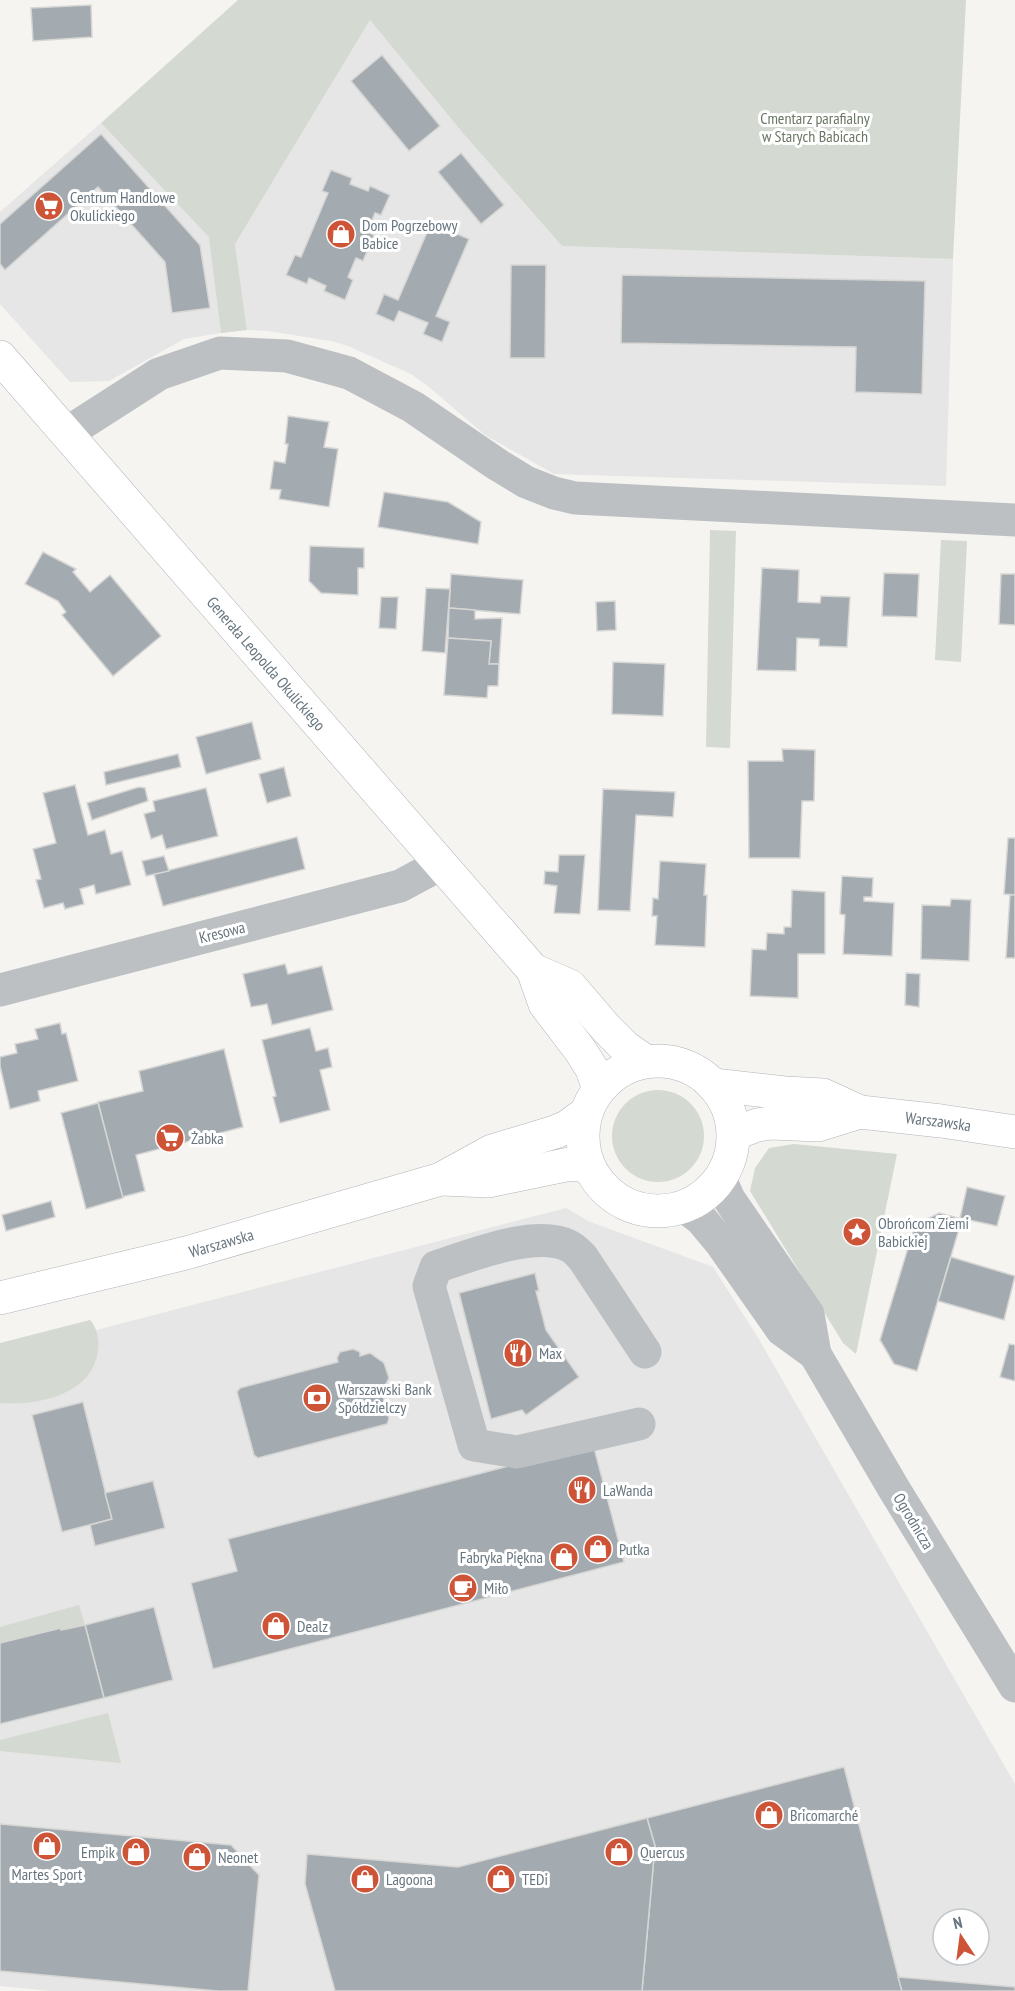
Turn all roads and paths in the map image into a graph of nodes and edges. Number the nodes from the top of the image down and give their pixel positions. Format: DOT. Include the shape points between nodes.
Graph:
graph roads {
  1 [pos="0,357"];
  2 [pos="67,433"];
  3 [pos="1015,520"];
  4 [pos="441,864"];
  5 [pos="533,970"];
  6 [pos="0,990"];
  7 [pos="645,1061"];
  8 [pos="713,1084"];
  9 [pos="592,1101"];
  10 [pos="860,1112"];
  11 [pos="1015,1132"];
  12 [pos="734,1134"];
  13 [pos="588,1166"];
  14 [pos="441,1179"];
  15 [pos="720,1179"];
  16 [pos="685,1207"];
  17 [pos="0,1298"];
  18 [pos="645,1352"];
  19 [pos="815,1354"];
  20 [pos="639,1424"];
  21 [pos="1015,1686"];
  1 -- 2 [label="main road, Generała Leopolda Okulickiego"];
  2 -- 3 [label="street" via="159,374 220,353 287,356 349,373 413,406 526,482 575,498"];
  2 -- 4 [label="main road, Generała Leopolda Okulickiego"];
  4 -- 5 [label="main road, Generała Leopolda Okulickiego"];
  4 -- 6 [label="street, Kresowa" via="400,886"];
  5 -- 7 [label="main road, Generała Leopolda Okulickiego" via="570,986 625,1047"];
  5 -- 9 [label="main road, Generała Leopolda Okulickiego" via="545,1004 592,1069"];
  7 -- 8 [label="main road" via="682,1065"];
  7 -- 9 [label="main road" via="619,1071"];
  8 -- 10 [label="main road, Warszawska" via="823,1095"];
  8 -- 12 [label="main road" via="724,1099"];
  9 -- 13 [label="main road" via="583,1140"];
  9 -- 14 [label="main road, Warszawska" via="567,1126 492,1151"];
  10 -- 11 [label="main road, Warszawska"];
  10 -- 12 [label="main road, Warszawska" via="818,1125 771,1123"];
  12 -- 15 [label="main road" via="733,1150"];
  13 -- 14 [label="main road, Warszawska" via="570,1164 488,1181"];
  13 -- 16 [label="main road" via="598,1183 628,1206 666,1212"];
  14 -- 17 [label="main road, Warszawska" via="186,1253"];
  15 -- 16 [label="main road" via="711,1191"];
  15 -- 19 [label="street, Ogrodnicza" via="729,1199 808,1314"];
  16 -- 19 [label="street, Ogrodnicza" via="721,1243 782,1330"];
  18 -- 20 [label="street" via="583,1258 571,1246 556,1241 544,1239 501,1246 436,1267 429,1286 474,1445 517,1452"];
  19 -- 21 [label="street, Ogrodnicza"];
}
